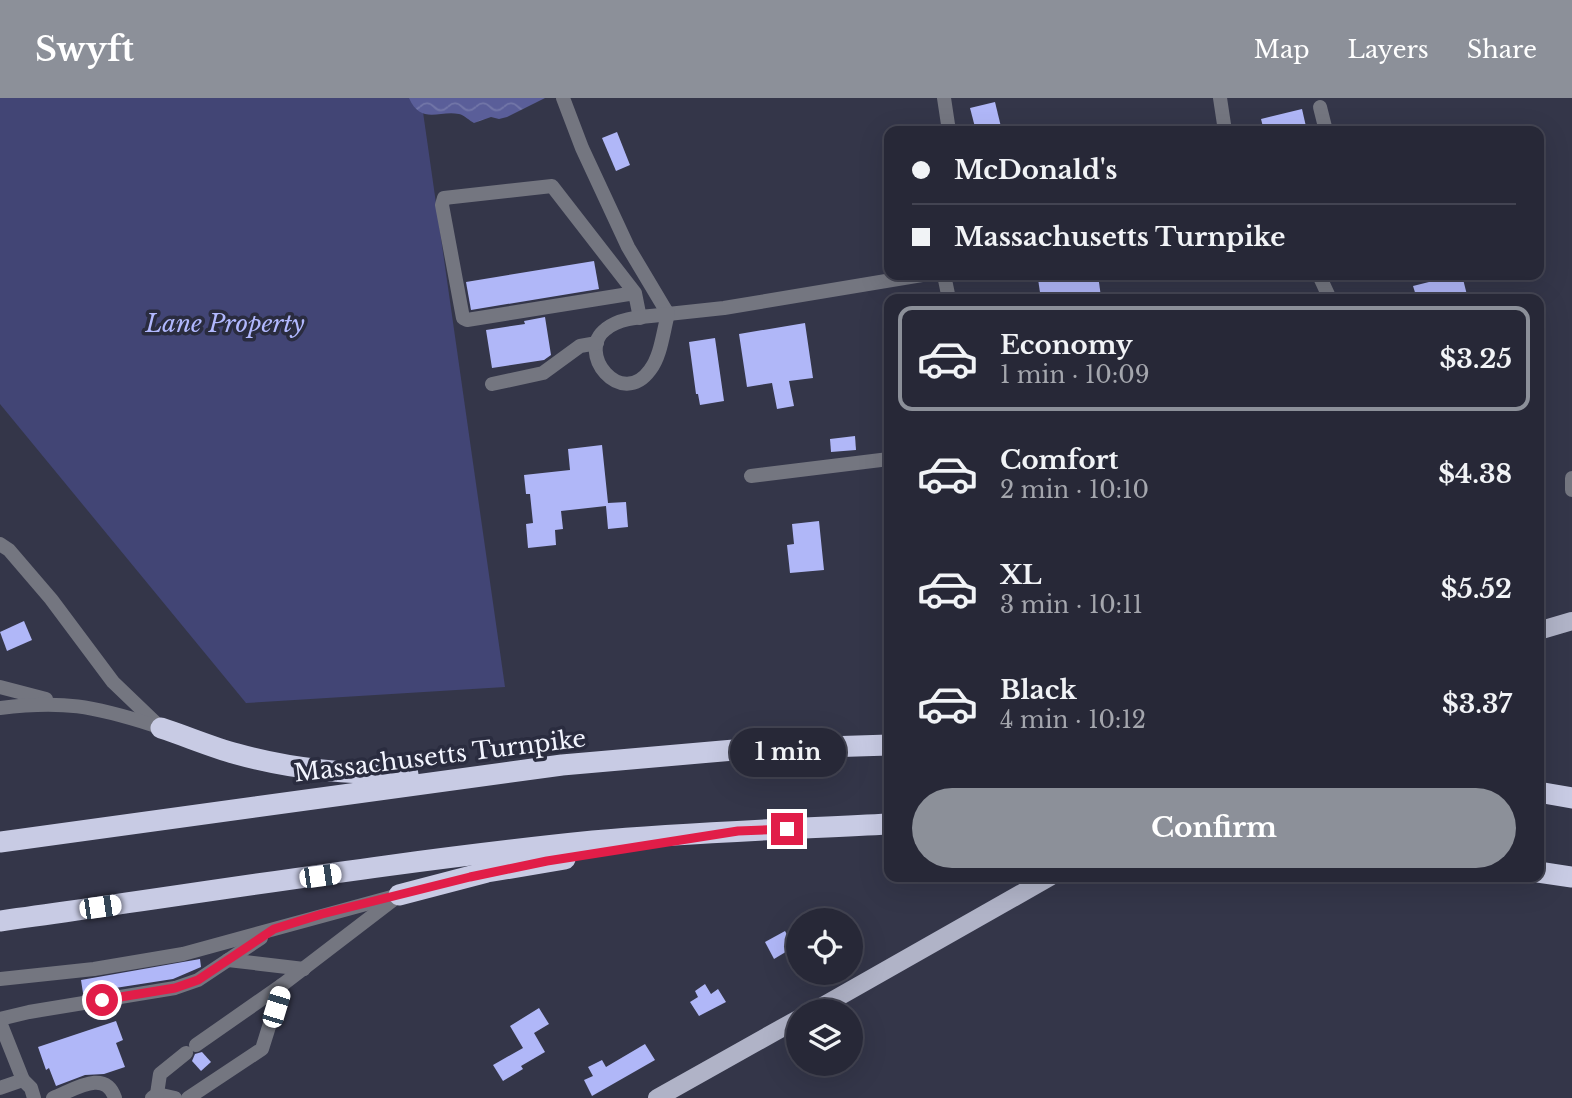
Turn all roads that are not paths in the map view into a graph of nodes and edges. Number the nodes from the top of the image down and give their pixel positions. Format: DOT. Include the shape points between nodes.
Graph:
graph roads {
  1 [pos="564,98"];
  2 [pos="944,98"];
  3 [pos="1220,98"];
  4 [pos="1320,107"];
  5 [pos="948,126"];
  6 [pos="1223,126"];
  7 [pos="1325,126"];
  8 [pos="893,280"];
  9 [pos="635,293"];
  10 [pos="668,314"];
  11 [pos="640,318"];
  12 [pos="597,343"];
  13 [pos="492,384"];
  14 [pos="884,460"];
  15 [pos="751,476"];
  16 [pos="1572,478"];
  17 [pos="1572,490"];
  18 [pos="0,544"];
  19 [pos="1572,621"];
  20 [pos="1544,629"];
  21 [pos="0,687"];
  22 [pos="61,703"];
  23 [pos="0,708"];
  24 [pos="161,727"];
  25 [pos="884,744"];
  26 [pos="494,773"];
  27 [pos="1544,793"];
  28 [pos="1572,798"];
  29 [pos="884,824"];
  30 [pos="738,831"];
  31 [pos="0,842"];
  32 [pos="1544,873"];
  33 [pos="1572,877"];
  34 [pos="1041,882"];
  35 [pos="400,895"];
  36 [pos="0,921"];
  37 [pos="274,929"];
  38 [pos="228,960"];
  39 [pos="304,969"];
  40 [pos="0,979"];
  41 [pos="282,985"];
  42 [pos="834,999"];
  43 [pos="0,1021"];
  44 [pos="786,1026"];
  45 [pos="23,1080"];
  46 [pos="0,1088"];
  47 [pos="156,1097"];
  48 [pos="34,1098"];
  49 [pos="53,1098"];
  50 [pos="115,1098"];
  51 [pos="176,1098"];
  52 [pos="188,1098"];
  53 [pos="657,1098"];
  1 -- 10 [label="street" via="628,247"];
  2 -- 5 [label="street"];
  3 -- 6 [label="street"];
  4 -- 7 [label="street"];
  8 -- 10 [label="street"];
  9 -- 9 [label="street" via="467,320 463,318 444,198 552,186"];
  9 -- 11 [label="street"];
  10 -- 11 [label="street"];
  10 -- 12 [label="street" via="656,358 638,381 611,380 600,369"];
  11 -- 12 [label="street" via="614,324"];
  12 -- 13 [label="street" via="580,345 543,373"];
  14 -- 15 [label="street"];
  16 -- 17 [label="street"];
  18 -- 24 [label="street" via="51,599 113,682"];
  19 -- 20 [label="main road"];
  21 -- 22 [label="street"];
  22 -- 23 [label="street"];
  22 -- 24 [label="street"];
  24 -- 26 [label="highway" via="235,754 295,768"];
  25 -- 26 [label="highway, Massachusetts Turnpike" via="734,750"];
  26 -- 31 [label="highway, Massachusetts Turnpike"];
  27 -- 28 [label="highway"];
  29 -- 30 [label="highway"];
  30 -- 35 [label="highway" via="487,872"];
  30 -- 36 [label="highway" via="579,843"];
  32 -- 33 [label="highway"];
  34 -- 42 [label="main road"];
  35 -- 37 [label="street"];
  35 -- 39 [label="street"];
  37 -- 38 [label="street"];
  37 -- 40 [label="street" via="138,963"];
  38 -- 39 [label="street"];
  38 -- 43 [label="street" via="198,980 175,988"];
  39 -- 41 [label="street"];
  41 -- 47 [label="street" via="160,1074"];
  41 -- 52 [label="street" via="262,1049"];
  43 -- 45 [label="street"];
  44 -- 53 [label="main road"];
  45 -- 46 [label="street"];
  45 -- 48 [label="street"];
  47 -- 51 [label="street"];
  49 -- 50 [label="street" via="97,1081 112,1088"];
}
